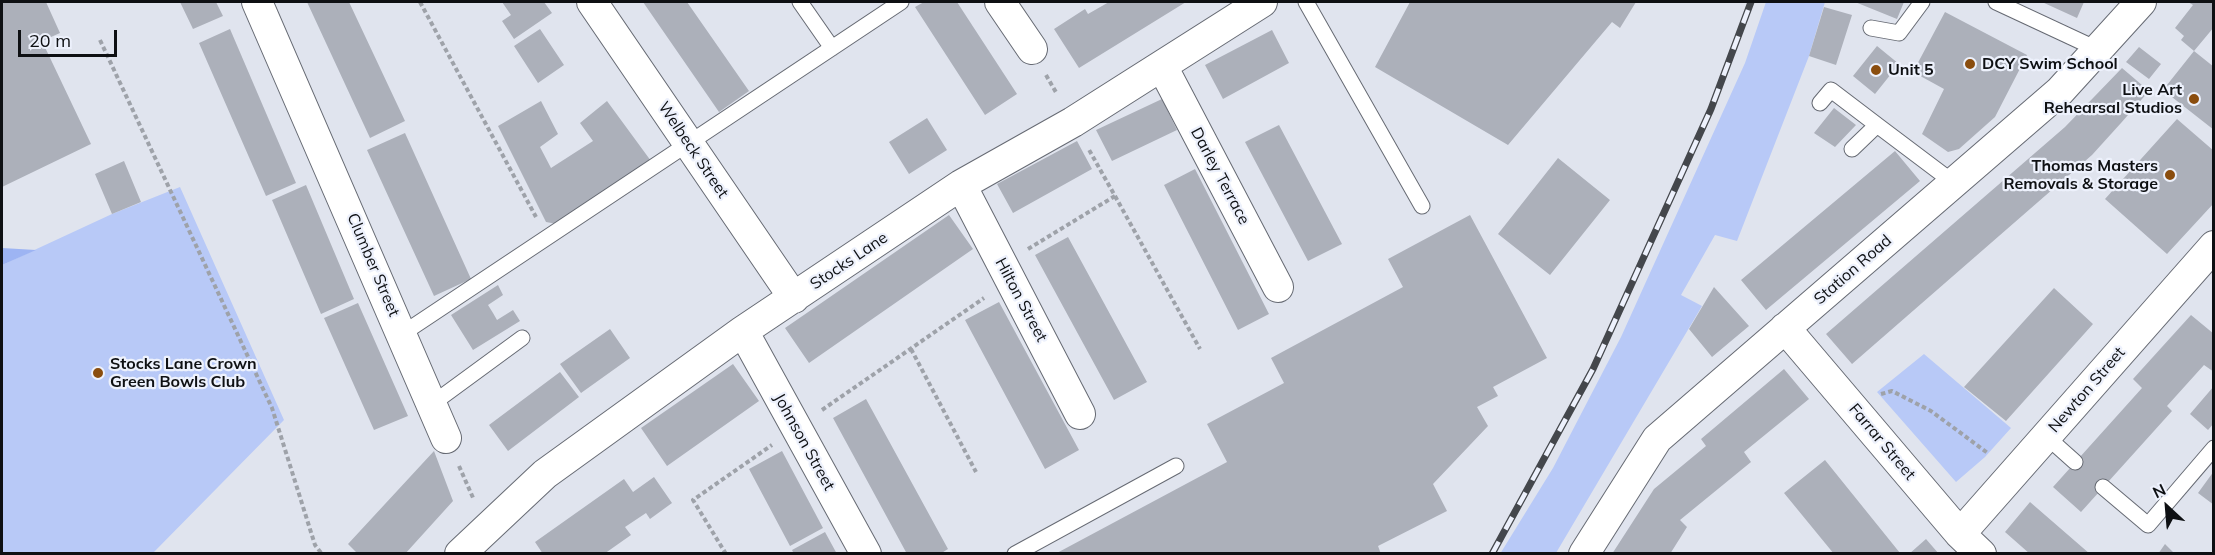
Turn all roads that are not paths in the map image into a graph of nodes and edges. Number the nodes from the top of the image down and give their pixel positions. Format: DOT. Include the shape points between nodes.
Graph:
graph roads {
  1 [pos="257,2"];
  2 [pos="592,2"];
  3 [pos="800,2"];
  4 [pos="901,2"];
  5 [pos="1000,2"];
  6 [pos="1262,2"];
  7 [pos="1306,2"];
  8 [pos="1922,2"];
  9 [pos="1996,2"];
  10 [pos="2141,2"];
  11 [pos="1871,28"];
  12 [pos="832,48"];
  13 [pos="1032,49"];
  14 [pos="2099,50"];
  15 [pos="1162,66"];
  16 [pos="1820,103"];
  17 [pos="1877,125"];
  18 [pos="689,144"];
  19 [pos="1852,149"];
  20 [pos="1954,183"];
  21 [pos="961,185"];
  22 [pos="1422,206"];
  23 [pos="2214,246"];
  24 [pos="1278,286"];
  25 [pos="794,298"];
  26 [pos="1785,328"];
  27 [pos="743,332"];
  28 [pos="402,334"];
  29 [pos="522,338"];
  30 [pos="432,404"];
  31 [pos="1080,414"];
  32 [pos="2047,437"];
  33 [pos="446,438"];
  34 [pos="2214,448"];
  35 [pos="2075,462"];
  36 [pos="1176,466"];
  37 [pos="2103,487"];
  38 [pos="1971,544"];
  39 [pos="460,554"];
  40 [pos="866,554"];
  41 [pos="1015,554"];
  42 [pos="1584,554"];
  1 -- 28 [label="street, Clumber Street"];
  2 -- 18 [label="street, Welbeck Street"];
  3 -- 12 [label="lane"];
  4 -- 12 [label="lane"];
  5 -- 13 [label="street"];
  6 -- 15 [label="street, Stocks Lane"];
  7 -- 22 [label="lane"];
  8 -- 11 [label="lane" via="1899,33"];
  9 -- 14 [label="lane"];
  10 -- 14 [label="street, Station Road"];
  12 -- 18 [label="lane"];
  14 -- 20 [label="street, Station Road" via="2060,91"];
  15 -- 21 [label="street, Stocks Lane"];
  15 -- 24 [label="street, Darley Terrace"];
  16 -- 17 [label="lane" via="1831,90"];
  17 -- 19 [label="lane"];
  17 -- 20 [label="lane"];
  18 -- 25 [label="street, Welbeck Street"];
  18 -- 28 [label="lane"];
  20 -- 26 [label="street, Station Road"];
  21 -- 25 [label="street, Stocks Lane"];
  21 -- 31 [label="street, Hilton Street"];
  23 -- 32 [label="street, Newton Street"];
  25 -- 27 [label="street, Stocks Lane"];
  26 -- 38 [label="street, Farrar Street"];
  26 -- 42 [label="street, Station Road" via="1657,439"];
  27 -- 39 [label="street, Stocks Lane" via="545,474"];
  27 -- 40 [label="street, Johnson Street"];
  28 -- 30 [label="street, Clumber Street"];
  29 -- 30 [label="lane"];
  30 -- 33 [label="street, Clumber Street"];
  32 -- 35 [label="lane"];
  32 -- 38 [label="street, Newton Street" via="2014,473"];
  34 -- 37 [label="lane" via="2148,525"];
  36 -- 41 [label="lane"];
}
